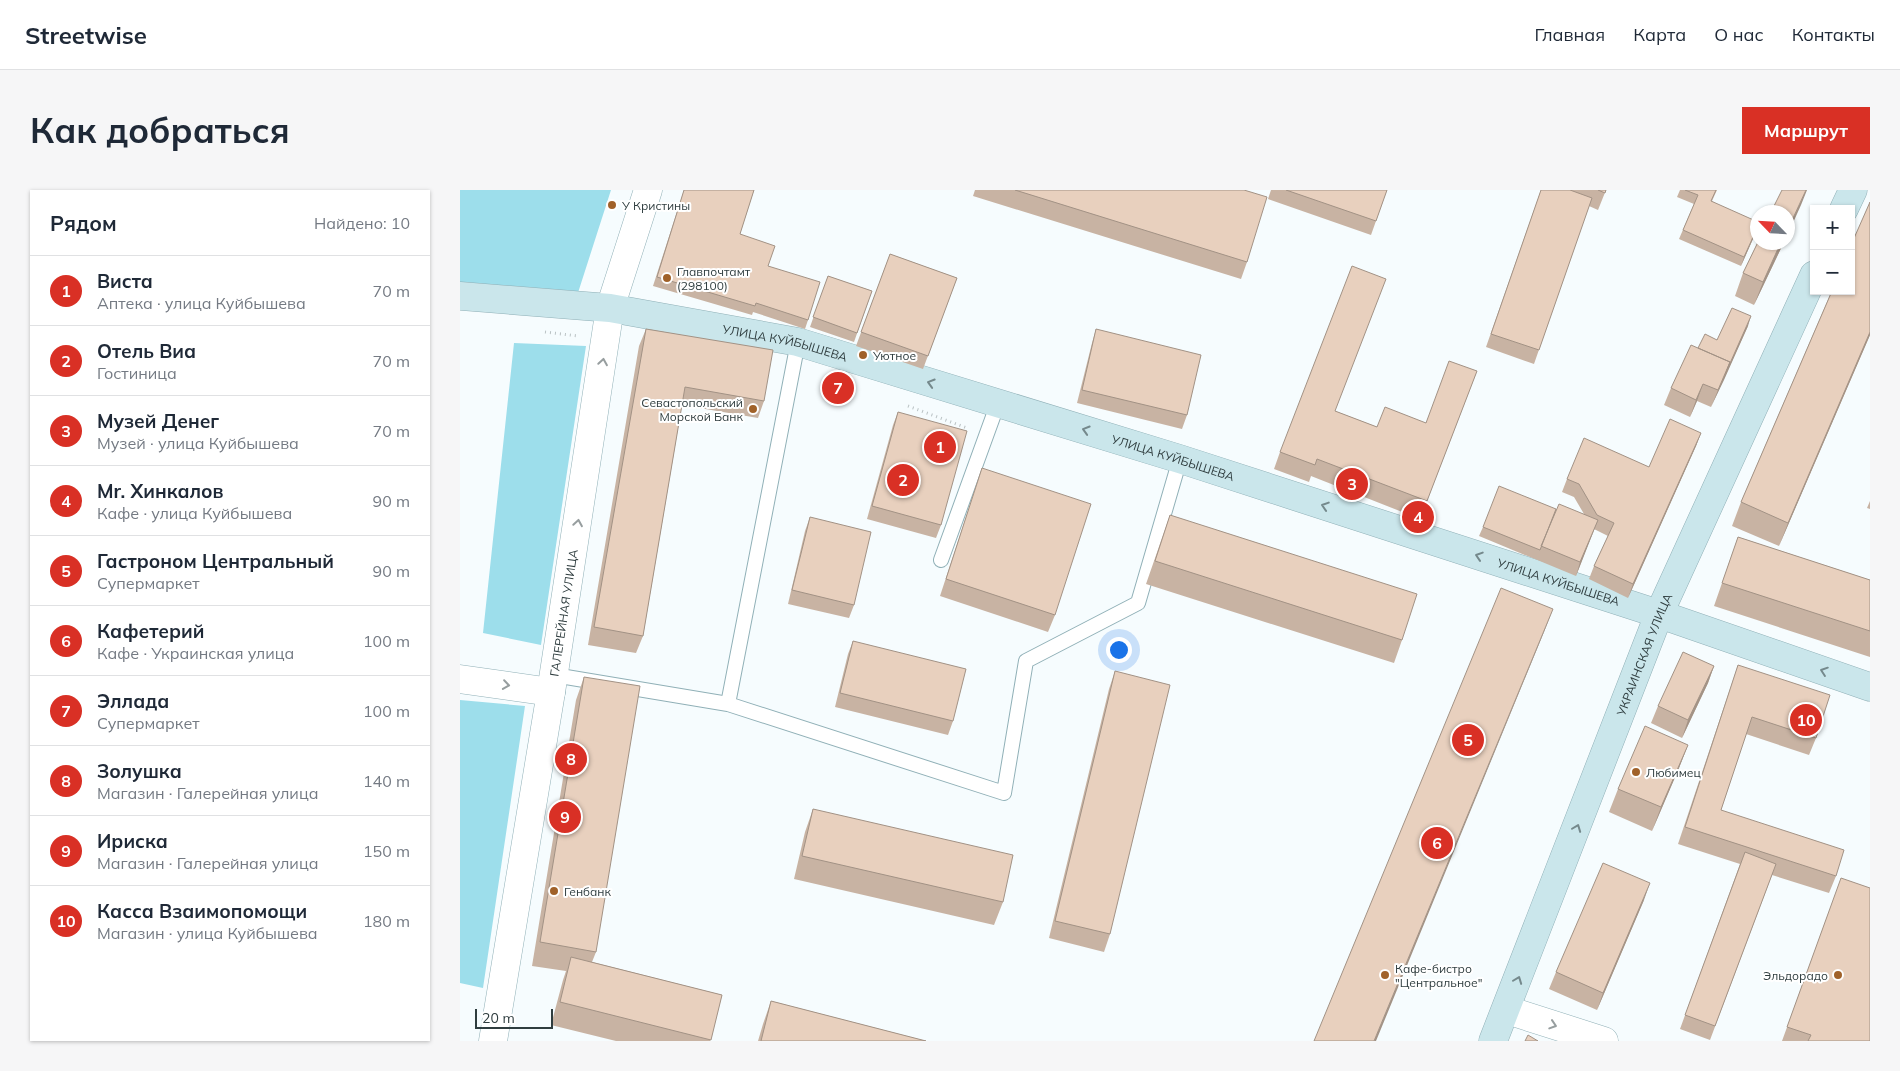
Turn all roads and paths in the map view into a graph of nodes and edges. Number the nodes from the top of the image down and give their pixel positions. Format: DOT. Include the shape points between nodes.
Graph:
graph roads {
  1 [pos="648,190"];
  2 [pos="1853,190"];
  3 [pos="1846,205"];
  4 [pos="1810,284"];
  5 [pos="460,296"];
  6 [pos="610,308"];
  7 [pos="538,331"];
  8 [pos="606,340"];
  9 [pos="798,342"];
  10 [pos="998,404"];
  11 [pos="904,405"];
  12 [pos="987,435"];
  13 [pos="1180,459"];
  14 [pos="941,560"];
  15 [pos="1659,614"];
  16 [pos="460,679"];
  17 [pos="552,683"];
  18 [pos="1870,687"];
  19 [pos="728,704"];
  20 [pos="1507,1010"];
  21 [pos="493,1041"];
  22 [pos="1493,1041"];
  23 [pos="1604,1041"];
  1 -- 6 [label="street, ГАЛЕРЕЙНАЯ УЛИЦА"];
  2 -- 3 [label="main road"];
  4 -- 15 [label="main road, УКРАИНСКАЯ УЛИЦА"];
  5 -- 6 [label="main road, УЛИЦА КУЙБЫШЕВА"];
  6 -- 8 [label="street, ГАЛЕРЕЙНАЯ УЛИЦА"];
  6 -- 9 [label="main road, УЛИЦА КУЙБЫШЕВА"];
  7 -- 8 [label="path"];
  17 -- 8 [label="street, ГАЛЕРЕЙНАЯ УЛИЦА, one-way"];
  10 -- 9 [label="main road, УЛИЦА КУЙБЫШЕВА, one-way"];
  9 -- 19 [label="lane"];
  10 -- 12 [label="lane"];
  13 -- 10 [label="main road, УЛИЦА КУЙБЫШЕВА, one-way"];
  11 -- 12 [label="path"];
  12 -- 14 [label="lane"];
  15 -- 13 [label="main road, УЛИЦА КУЙБЫШЕВА, one-way"];
  13 -- 19 [label="lane" via="1138,602 1026,661 1004,793"];
  18 -- 15 [label="main road, УЛИЦА КУЙБЫШЕВА, one-way"];
  20 -- 15 [label="main road, УКРАИНСКАЯ УЛИЦА, one-way"];
  16 -- 17 [label="street, one-way"];
  17 -- 19 [label="lane"];
  17 -- 21 [label="street, ГАЛЕРЕЙНАЯ УЛИЦА"];
  20 -- 22 [label="main road, УКРАИНСКАЯ УЛИЦА"];
  20 -- 23 [label="street, one-way"];
}
